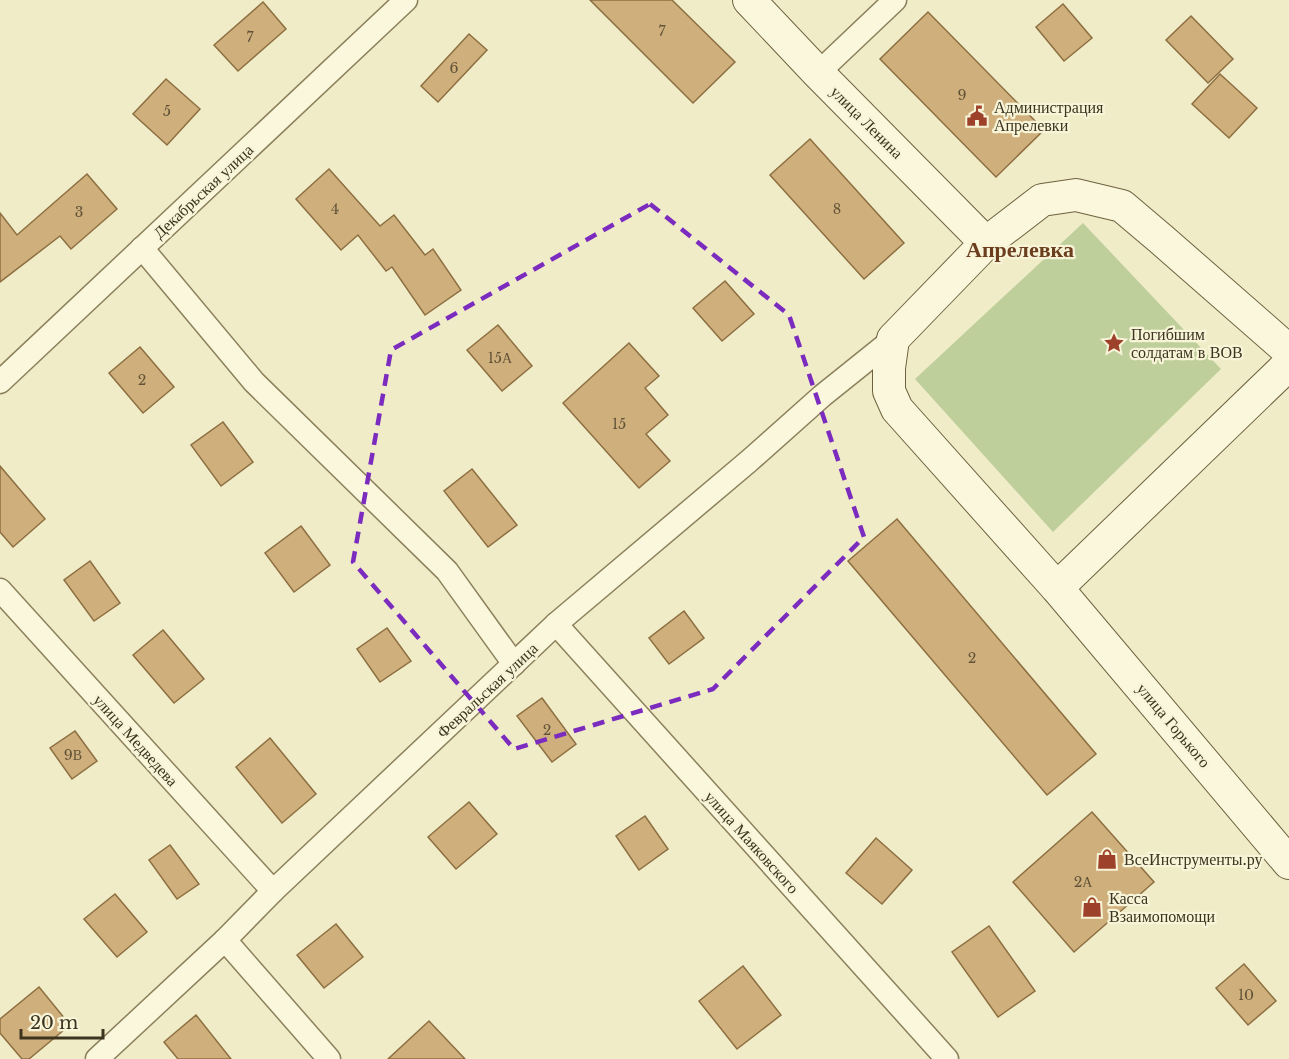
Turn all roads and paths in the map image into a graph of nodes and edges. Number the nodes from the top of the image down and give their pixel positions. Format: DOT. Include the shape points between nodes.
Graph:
graph roads {
  1 [pos="406,0"];
  2 [pos="749,0"];
  3 [pos="895,0"];
  4 [pos="818,73"];
  5 [pos="986,243"];
  6 [pos="142,248"];
  7 [pos="893,339"];
  8 [pos="1289,351"];
  9 [pos="1289,364"];
  10 [pos="0,382"];
  11 [pos="1057,588"];
  12 [pos="0,590"];
  13 [pos="556,624"];
  14 [pos="513,664"];
  15 [pos="1289,863"];
  16 [pos="273,891"];
  17 [pos="225,940"];
  18 [pos="97,1059"];
  19 [pos="329,1059"];
  20 [pos="947,1059"];
  1 -- 6 [label="street, Декабрьская улица"];
  2 -- 4 [label="main road, улица Ленина"];
  3 -- 4 [label="street"];
  4 -- 5 [label="main road, улица Ленина"];
  5 -- 7 [label="main road"];
  5 -- 8 [label="main road" via="1042,200 1076,195 1122,206"];
  6 -- 10 [label="street, Декабрьская улица"];
  6 -- 14 [label="street" via="254,382 447,571"];
  7 -- 11 [label="main road, улица Горького" via="889,391 897,410"];
  7 -- 13 [label="street, Февральская улица"];
  9 -- 11 [label="main road"];
  11 -- 15 [label="main road, улица Горького"];
  12 -- 16 [label="street, улица Медведева"];
  13 -- 14 [label="street, Февральская улица"];
  13 -- 20 [label="street, улица Маяковского"];
  14 -- 16 [label="street, Февральская улица"];
  16 -- 17 [label="street, Февральская улица"];
  17 -- 18 [label="street, Февральская улица"];
  17 -- 19 [label="street"];
}
